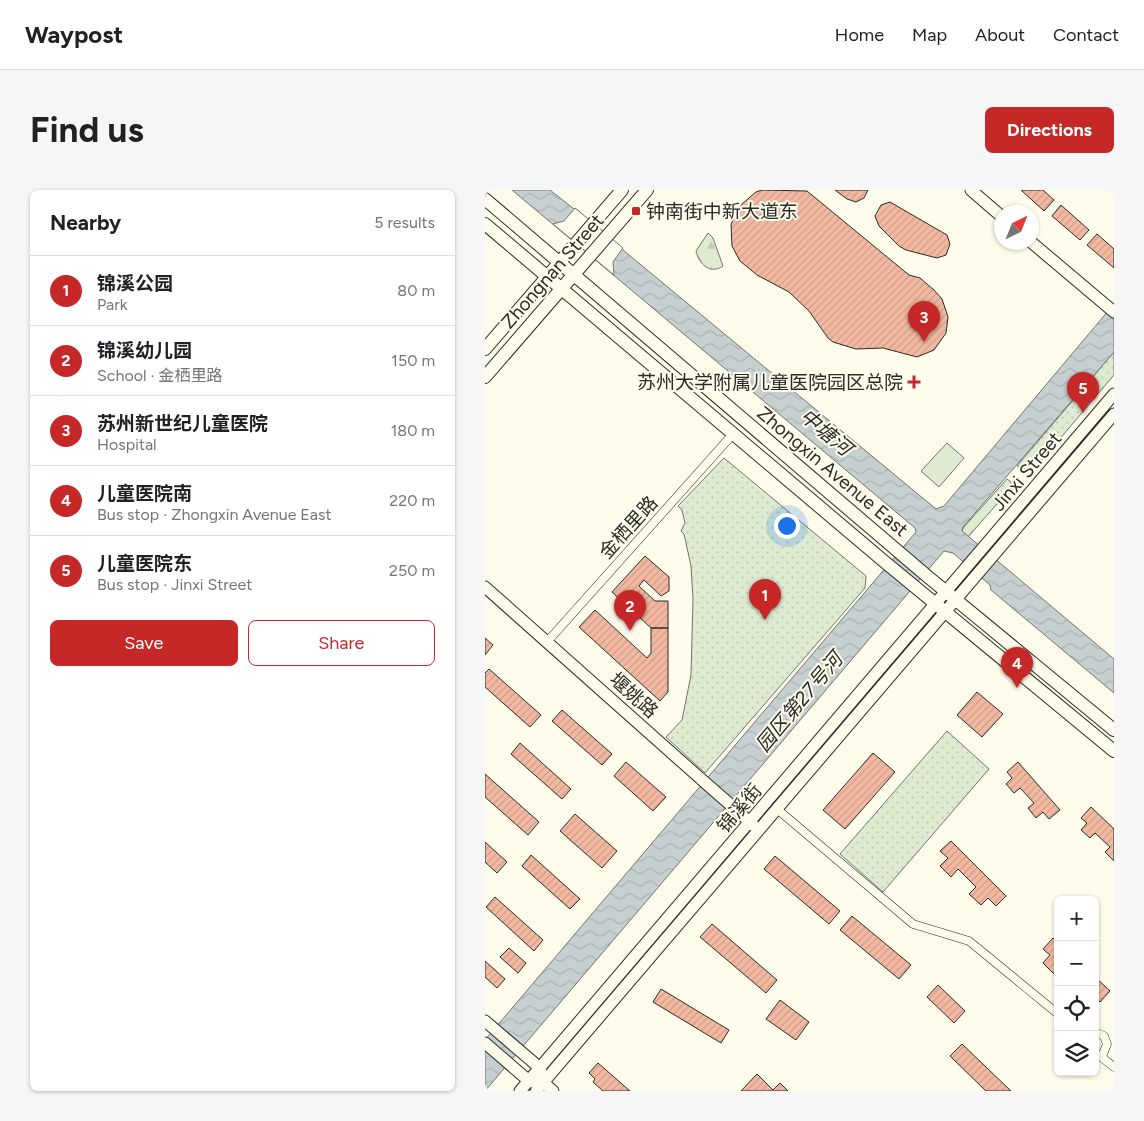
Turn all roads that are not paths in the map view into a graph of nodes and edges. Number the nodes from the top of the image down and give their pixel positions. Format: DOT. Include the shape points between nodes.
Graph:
graph roads {
  1 [pos="623,190"];
  2 [pos="647,190"];
  3 [pos="971,190"];
  4 [pos="485,199"];
  5 [pos="994,210"];
  6 [pos="485,224"];
  7 [pos="1039,249"];
  8 [pos="561,262"];
  9 [pos="575,274"];
  10 [pos="547,277"];
  11 [pos="561,290"];
  12 [pos="1114,312"];
  13 [pos="485,349"];
  14 [pos="485,377"];
  15 [pos="1114,394"];
  16 [pos="1114,414"];
  17 [pos="733,434"];
  18 [pos="989,551"];
  19 [pos="485,587"];
  20 [pos="951,595"];
  21 [pos="940,608"];
  22 [pos="547,642"];
  23 [pos="1114,730"];
  24 [pos="1114,751"];
  25 [pos="777,809"];
  26 [pos="750,822"];
  27 [pos="759,830"];
  28 [pos="1054,1011"];
  29 [pos="489,1024"];
  30 [pos="1099,1034"];
  31 [pos="485,1043"];
  32 [pos="1099,1056"];
  33 [pos="1099,1058"];
  34 [pos="1114,1067"];
  35 [pos="540,1068"];
  36 [pos="529,1081"];
  37 [pos="540,1087"];
  38 [pos="520,1091"];
  39 [pos="553,1091"];
  1 -- 8 [label="main road, Zhongnan Street"];
  2 -- 9 [label="main road, Zhongnan Street"];
  3 -- 5 [label="main road"];
  4 -- 8 [label="main road, Zhongxin Avenue East"];
  6 -- 10 [label="main road, Zhongxin Avenue East"];
  7 -- 12 [label="main road"];
  8 -- 9 [label="main road, Zhongxin Avenue East"];
  8 -- 10 [label="main road, Zhongnan Street"];
  9 -- 11 [label="main road, Zhongnan Street"];
  9 -- 20 [label="main road, Zhongxin Avenue East"];
  10 -- 11 [label="main road, Zhongxin Avenue East"];
  10 -- 13 [label="main road, Zhongnan Street"];
  11 -- 14 [label="main road, Zhongnan Street"];
  11 -- 17 [label="main road, Zhongxin Avenue East"];
  15 -- 18 [label="main road, Jinxi Street"];
  16 -- 18 [label="main road, Jinxi Street"];
  17 -- 21 [label="main road, Zhongxin Avenue East"];
  17 -- 22 [label="street, 金栖里路"];
  18 -- 20 [label="main road, 锦溪街"];
  19 -- 22 [label="main road, 堰姚路"];
  20 -- 21 [label="main road, 锦溪街"];
  20 -- 23 [label="main road, Zhongxin Avenue East"];
  21 -- 24 [label="main road, Zhongxin Avenue East"];
  21 -- 25 [label="main road, 锦溪街"];
  21 -- 26 [label="main road, 锦溪街"];
  22 -- 26 [label="main road, 堰姚路, bridge"];
  25 -- 27 [label="main road, 锦溪街"];
  25 -- 28 [label="street" via="909,921 918,927 975,944"];
  26 -- 27 [label="main road, 堰姚路"];
  26 -- 35 [label="main road, 锦溪街"];
  27 -- 37 [label="main road, 锦溪街"];
  29 -- 35 [label="main road"];
  30 -- 32 [label="street" via="1104,1036 1107,1044"];
  31 -- 36 [label="main road"];
  33 -- 34 [label="street"];
  35 -- 36 [label="main road, 锦溪街"];
  35 -- 37 [label="main road"];
  36 -- 37 [label="main road"];
  36 -- 38 [label="main road, 锦溪街"];
  37 -- 39 [label="main road"];
}
